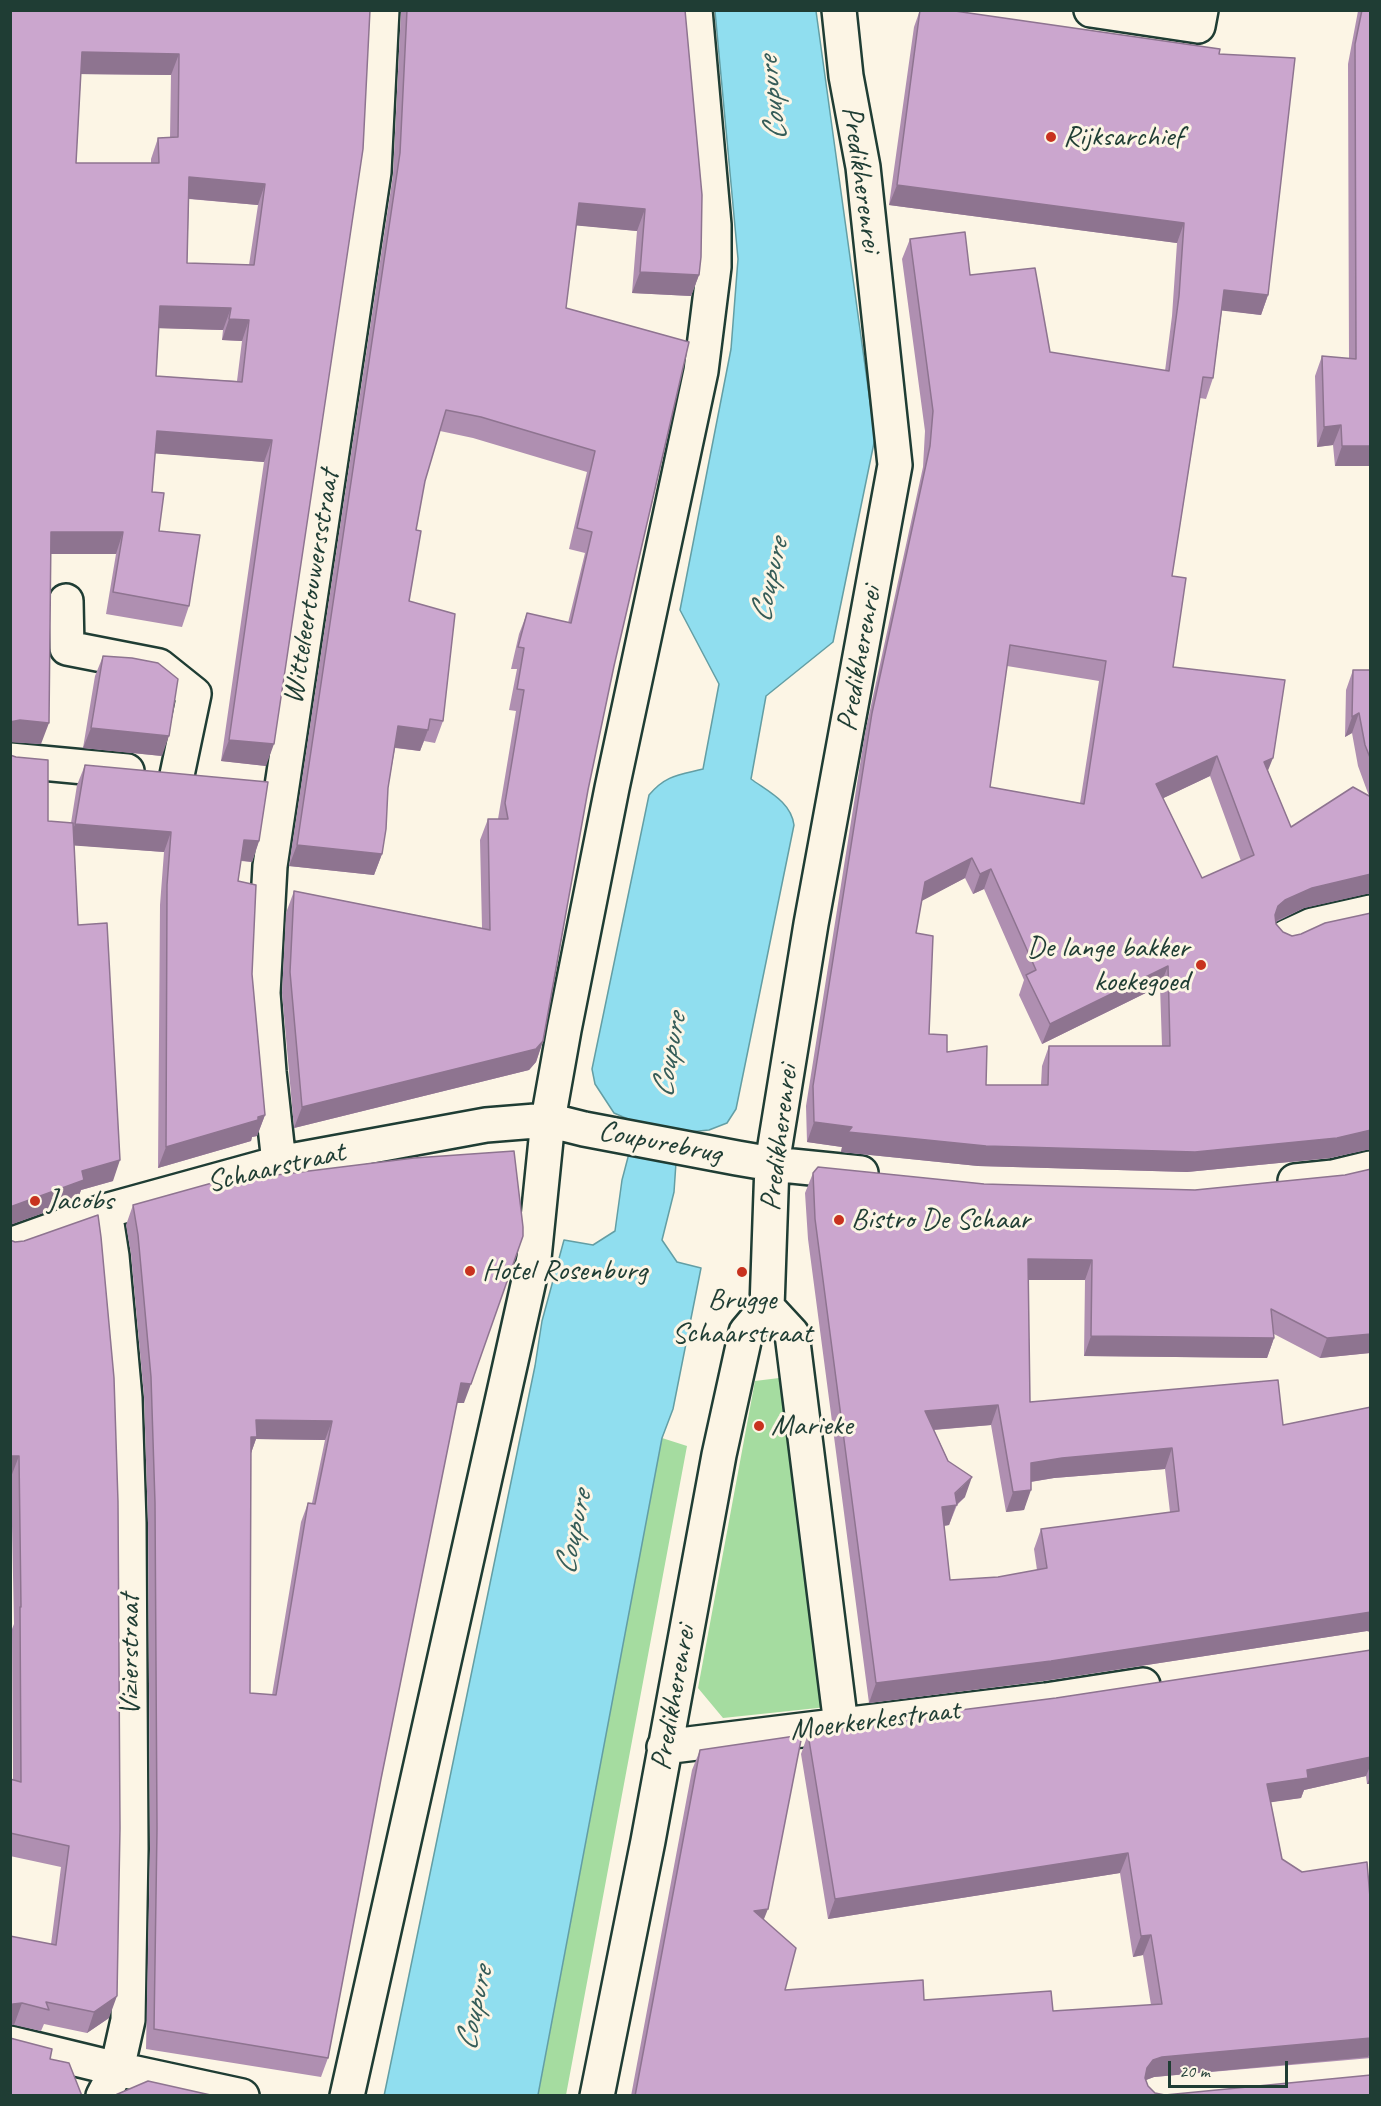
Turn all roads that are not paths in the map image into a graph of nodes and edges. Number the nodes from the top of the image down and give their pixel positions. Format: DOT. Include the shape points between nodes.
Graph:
graph roads {
  1 [pos="382,10"];
  2 [pos="695,10"];
  3 [pos="839,10"];
  4 [pos="1091,10"];
  5 [pos="1201,10"];
  6 [pos="66,601"];
  7 [pos="10,760"];
  8 [pos="177,776"];
  9 [pos="212,779"];
  10 [pos="1371,912"];
  11 [pos="1286,937"];
  12 [pos="548,1120"];
  13 [pos="279,1164"];
  14 [pos="772,1164"];
  15 [pos="1371,1168"];
  16 [pos="886,1175"];
  17 [pos="1266,1183"];
  18 [pos="105,1211"];
  19 [pos="10,1245"];
  20 [pos="767,1307"];
  21 [pos="1173,1680"];
  22 [pos="841,1725"];
  23 [pos="664,1747"];
  24 [pos="10,2043"];
  25 [pos="110,2082"];
  26 [pos="242,2096"];
  27 [pos="347,2096"];
  28 [pos="597,2096"];
  1 -- 13 [label="street, Witteleertouwersstraat" via="374,172 269,785 270,866 263,993"];
  2 -- 12 [label="street" via="714,225 714,267 701,371 612,788"];
  3 -- 14 [label="street, Predikherenrei" via="846,76 863,167 895,465 811,924"];
  4 -- 5 [label="street" via="1198,26"];
  6 -- 8 [label="street" via="67,648 159,666 195,694"];
  7 -- 8 [label="street"];
  8 -- 9 [label="street"];
  10 -- 11 [label="street" via="1312,925"];
  12 -- 13 [label="street, Schaarstraat" via="486,1125"];
  12 -- 14 [label="street, Coupurebrug"];
  12 -- 27 [label="street" via="534,1258"];
  13 -- 18 [label="street, Schaarstraat"];
  14 -- 16 [label="street, Coupurebrug"];
  14 -- 20 [label="street, Predikherenrei"];
  15 -- 17 [label="street" via="1333,1177"];
  18 -- 19 [label="street, Schaarstraat"];
  18 -- 25 [label="street, Vizierstraat" via="125,1398 131,1849 128,2020"];
  20 -- 22 [label="street" via="792,1334"];
  20 -- 23 [label="street, Predikherenrei" via="746,1332 718,1455"];
  21 -- 22 [label="street, Moerkerkestraat"];
  22 -- 23 [label="street, Moerkerkestraat"];
  23 -- 28 [label="street, Predikherenrei"];
  24 -- 25 [label="street"];
  25 -- 26 [label="street"];
}
